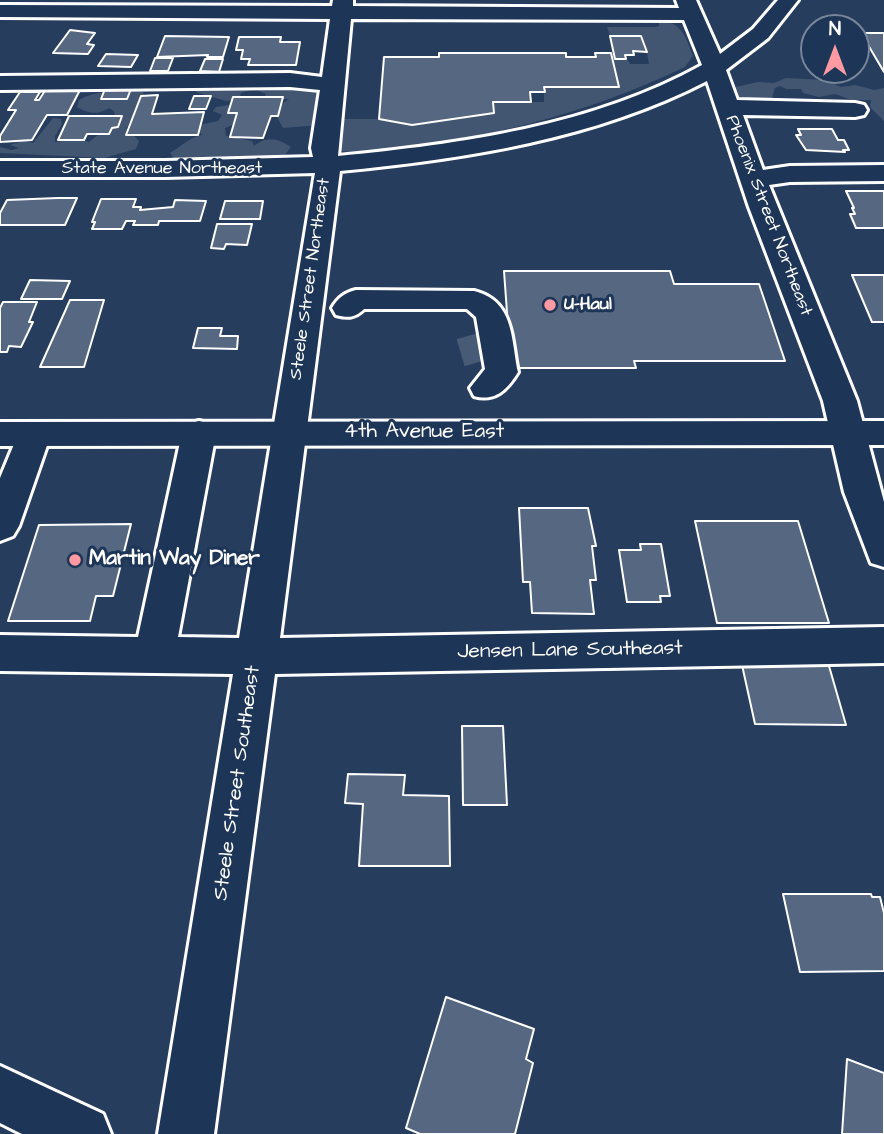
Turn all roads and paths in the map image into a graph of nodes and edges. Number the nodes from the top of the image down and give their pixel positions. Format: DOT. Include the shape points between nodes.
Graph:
graph roads {
  1 [pos="788,0"];
  2 [pos="342,6"];
  3 [pos="688,7"];
  4 [pos="0,11"];
  5 [pos="714,68"];
  6 [pos="0,83"];
  7 [pos="332,85"];
  8 [pos="726,107"];
  9 [pos="855,110"];
  10 [pos="325,167"];
  11 [pos="0,169"];
  12 [pos="884,173"];
  13 [pos="753,180"];
  14 [pos="308,308"];
  15 [pos="347,308"];
  16 [pos="479,362"];
  17 [pos="289,432"];
  18 [pos="199,433"];
  19 [pos="492,433"];
  20 [pos="848,433"];
  21 [pos="884,433"];
  22 [pos="17,434"];
  23 [pos="5,512"];
  24 [pos="884,552"];
  25 [pos="884,645"];
  26 [pos="0,653"];
  27 [pos="154,656"];
  28 [pos="256,656"];
  29 [pos="0,1094"];
  30 [pos="83,1134"];
  31 [pos="186,1134"];
  1 -- 5 [label="street, State Avenue Northeast" via="750,42"];
  2 -- 3 [label="street"];
  2 -- 4 [label="street"];
  2 -- 7 [label="street, Steele Street Northeast"];
  3 -- 5 [label="street, Phoenix Street Northeast"];
  5 -- 8 [label="street, Phoenix Street Northeast"];
  5 -- 10 [label="street, State Avenue Northeast" via="627,107 537,135 433,155"];
  6 -- 7 [label="street" via="290,80"];
  7 -- 10 [label="street, Steele Street Northeast"];
  8 -- 9 [label="street"];
  8 -- 13 [label="street, Phoenix Street Northeast"];
  10 -- 11 [label="street, State Avenue Northeast"];
  10 -- 14 [label="street, Steele Street Northeast" via="328,175"];
  12 -- 13 [label="street" via="790,174"];
  13 -- 20 [label="street, Phoenix Street Northeast" via="840,401"];
  14 -- 15 [label="street"];
  14 -- 17 [label="street, Steele Street Northeast"];
  15 -- 16 [label="street" via="445,307 466,317"];
  15 -- 16 [label="street" via="356,299 474,300 491,313 502,372"];
  16 -- 19 [label="street"];
  17 -- 18 [label="street, 4th Avenue East"];
  17 -- 19 [label="street, 4th Avenue East"];
  17 -- 28 [label="street, Steele Street Southeast"];
  18 -- 22 [label="street, 4th Avenue East"];
  18 -- 27 [label="street"];
  19 -- 20 [label="street, 4th Avenue East"];
  20 -- 21 [label="street, 4th Avenue East"];
  20 -- 24 [label="street, Phoenix Street Northeast" via="862,492"];
  22 -- 23 [label="street"];
  25 -- 28 [label="street, Jensen Lane Southeast"];
  26 -- 27 [label="street, Jensen Lane Southeast"];
  27 -- 28 [label="street, Jensen Lane Southeast"];
  28 -- 31 [label="street, Steele Street Southeast"];
  29 -- 30 [label="street"];
}
